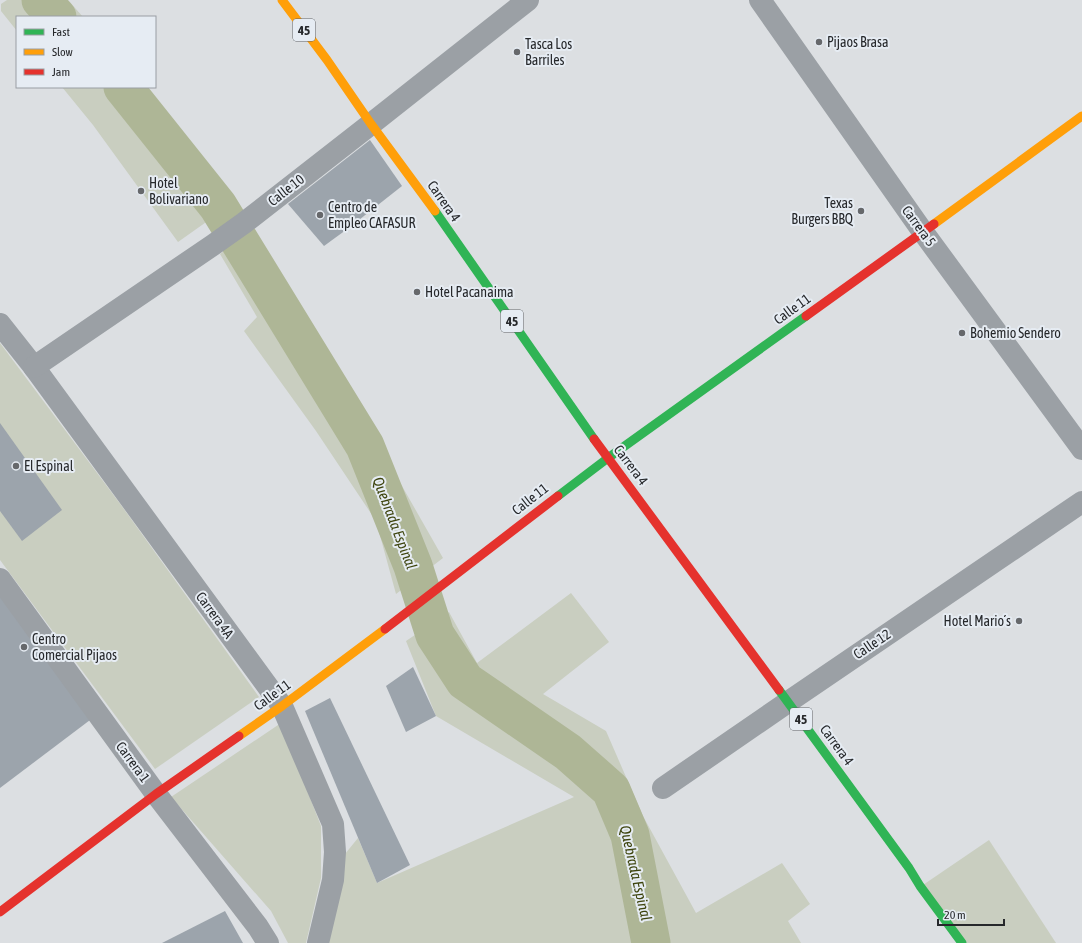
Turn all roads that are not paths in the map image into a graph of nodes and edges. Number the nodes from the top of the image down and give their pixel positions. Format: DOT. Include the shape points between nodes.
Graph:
graph roads {
  1 [pos="282,0"];
  2 [pos="528,0"];
  3 [pos="760,0"];
  4 [pos="1082,116"];
  5 [pos="371,124"];
  6 [pos="923,232"];
  7 [pos="0,324"];
  8 [pos="34,367"];
  9 [pos="1082,450"];
  10 [pos="608,458"];
  11 [pos="1082,502"];
  12 [pos="0,579"];
  13 [pos="788,702"];
  14 [pos="282,706"];
  15 [pos="663,788"];
  16 [pos="156,794"];
  17 [pos="0,912"];
  18 [pos="268,943"];
  19 [pos="318,943"];
  20 [pos="962,943"];
  1 -- 5 [label="street, Carrera 4 / 45"];
  2 -- 5 [label="street, Calle 10"];
  3 -- 6 [label="street, Carrera 5"];
  4 -- 6 [label="street, Calle 11"];
  5 -- 8 [label="street, Calle 10" via="244,223"];
  5 -- 10 [label="street, Carrera 4 / 45"];
  6 -- 9 [label="street, Carrera 5"];
  6 -- 10 [label="street, Calle 11"];
  7 -- 8 [label="street, Carrera 4A"];
  8 -- 14 [label="street, Carrera 4A"];
  10 -- 13 [label="street, Carrera 4 / 45"];
  10 -- 14 [label="street, Calle 11"];
  11 -- 13 [label="street, Calle 12"];
  12 -- 16 [label="street, Carrera 1"];
  13 -- 15 [label="street, Calle 12"];
  13 -- 20 [label="street, Carrera 4 / 45"];
  14 -- 16 [label="street, Calle 11"];
  14 -- 19 [label="street, Carrera 4A" via="333,824 333,880"];
  16 -- 17 [label="street, Calle 11"];
  16 -- 18 [label="street, Carrera 1"];
}
